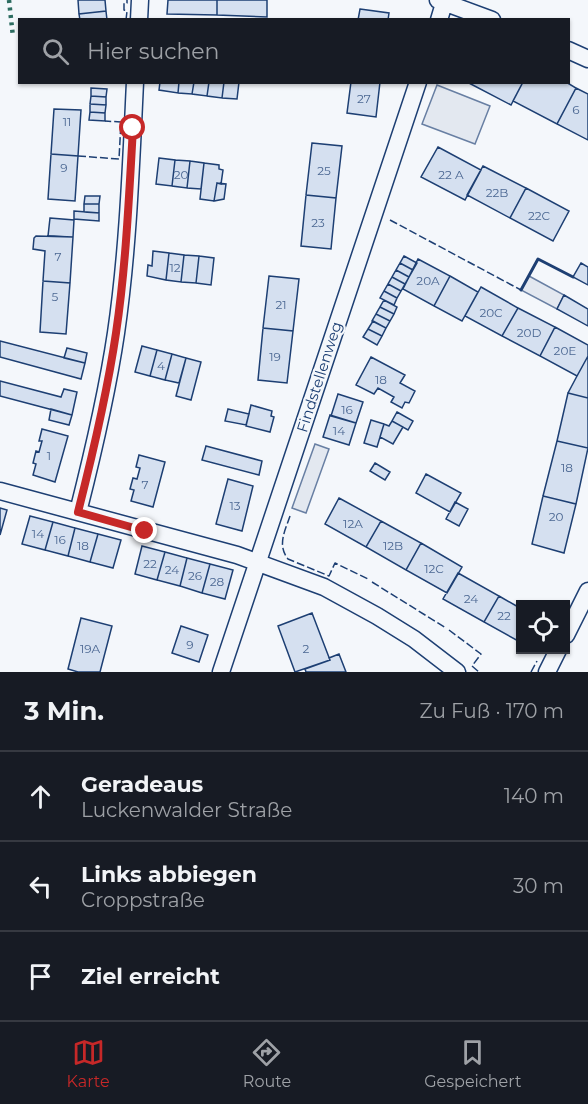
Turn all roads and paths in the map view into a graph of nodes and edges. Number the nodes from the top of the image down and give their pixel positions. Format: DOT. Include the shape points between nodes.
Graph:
graph roads {
  1 [pos="140,0"];
  2 [pos="442,1"];
  3 [pos="139,18"];
  4 [pos="439,18"];
  5 [pos="487,18"];
  6 [pos="570,51"];
  7 [pos="588,58"];
  8 [pos="135,84"];
  9 [pos="417,84"];
  10 [pos="0,491"];
  11 [pos="78,512"];
  12 [pos="259,563"];
  13 [pos="588,591"];
  14 [pos="570,627"];
  15 [pos="556,654"];
  16 [pos="221,672"];
  17 [pos="458,672"];
  18 [pos="547,672"];
  1 -- 3 [label="street"];
  2 -- 4 [label="street"];
  2 -- 5 [label="street"];
  6 -- 7 [label="street"];
  8 -- 11 [label="street" via="123,282 106,392"];
  9 -- 12 [label="street, Findstellenweg"];
  10 -- 11 [label="street"];
  11 -- 12 [label="street"];
  12 -- 16 [label="street, Findstellenweg"];
  12 -- 17 [label="street" via="324,587 368,610"];
  13 -- 14 [label="street"];
  15 -- 18 [label="street"];
}
